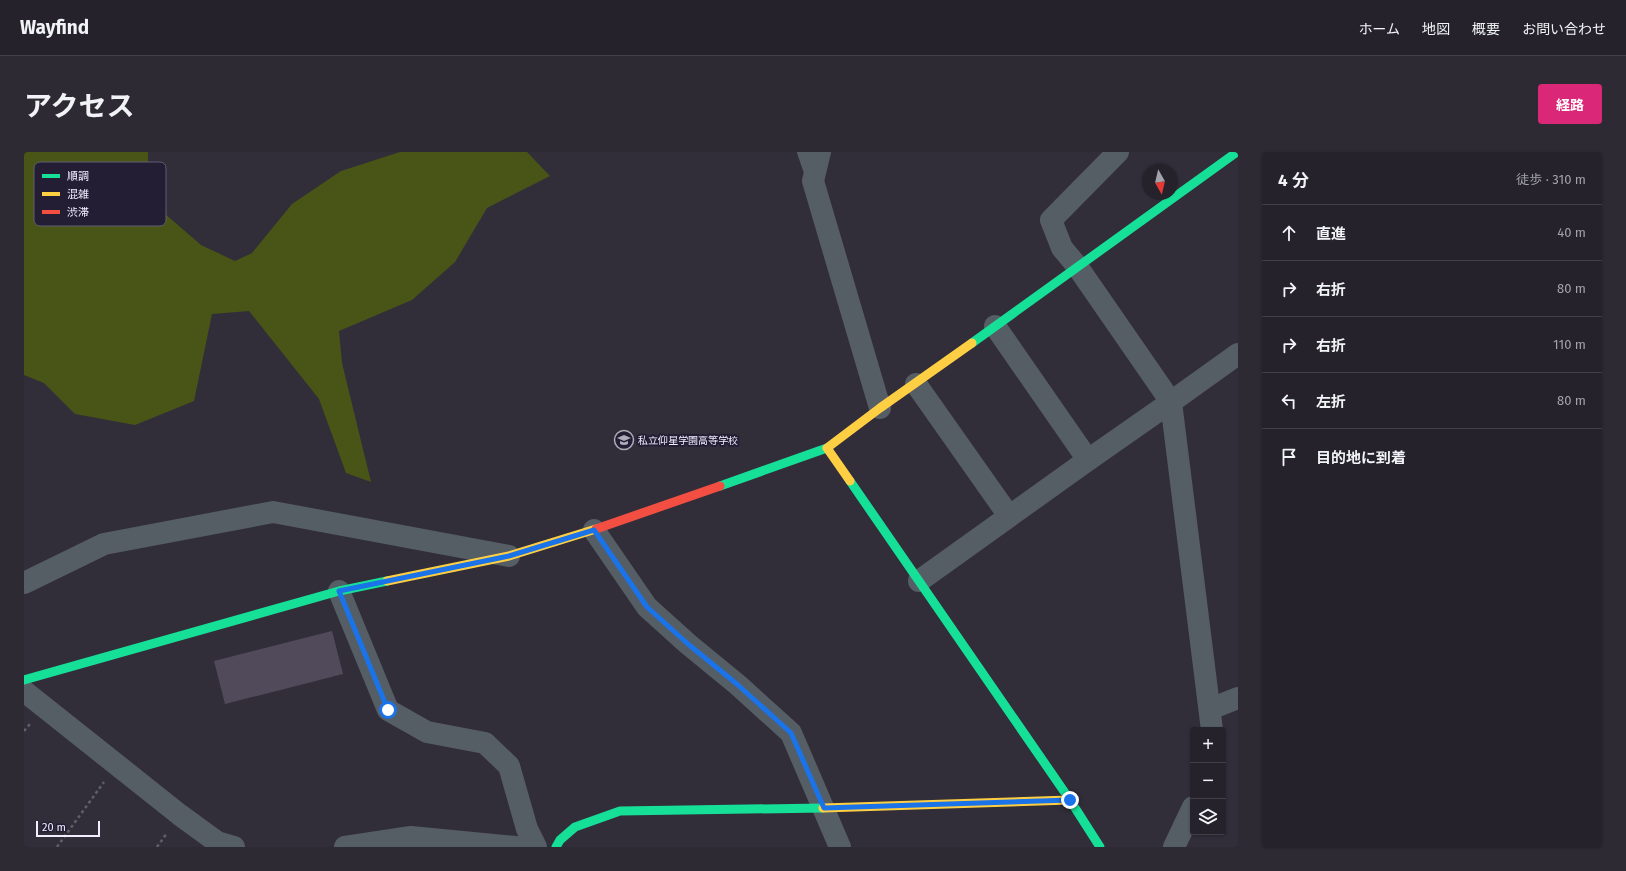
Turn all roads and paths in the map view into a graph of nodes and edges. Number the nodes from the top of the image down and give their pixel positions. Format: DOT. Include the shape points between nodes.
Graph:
graph roads {
  1 [pos="803,152"];
  2 [pos="820,152"];
  3 [pos="1118,152"];
  4 [pos="1237,152"];
  5 [pos="813,181"];
  6 [pos="1077,266"];
  7 [pos="995,326"];
  8 [pos="1238,354"];
  9 [pos="916,384"];
  10 [pos="1171,402"];
  11 [pos="880,408"];
  12 [pos="827,448"];
  13 [pos="1088,460"];
  14 [pos="1009,516"];
  15 [pos="594,530"];
  16 [pos="509,556"];
  17 [pos="919,581"];
  18 [pos="24,583"];
  19 [pos="339,591"];
  20 [pos="24,680"];
  21 [pos="24,690"];
  22 [pos="1238,698"];
  23 [pos="1211,720"];
  24 [pos="118,764"];
  25 [pos="1070,800"];
  26 [pos="824,808"];
  27 [pos="1190,813"];
  28 [pos="57,847"];
  29 [pos="234,847"];
  30 [pos="345,847"];
  31 [pos="516,847"];
  32 [pos="536,847"];
  33 [pos="556,847"];
  34 [pos="840,847"];
  35 [pos="1100,847"];
  36 [pos="1174,847"];
  1 -- 5 [label="lane"];
  2 -- 5 [label="street"];
  3 -- 6 [label="street" via="1051,220 1062,248"];
  4 -- 6 [label="street"];
  5 -- 11 [label="street"];
  6 -- 7 [label="street"];
  6 -- 10 [label="street"];
  7 -- 9 [label="street"];
  7 -- 13 [label="street"];
  8 -- 10 [label="street"];
  9 -- 11 [label="street"];
  9 -- 14 [label="street"];
  10 -- 13 [label="street"];
  10 -- 23 [label="street"];
  11 -- 12 [label="street"];
  12 -- 15 [label="street"];
  12 -- 17 [label="street"];
  13 -- 14 [label="street"];
  14 -- 17 [label="street"];
  15 -- 16 [label="street"];
  15 -- 26 [label="street" via="647,607 791,733"];
  16 -- 18 [label="street" via="272,512 104,544"];
  16 -- 19 [label="street"];
  17 -- 25 [label="street"];
  19 -- 20 [label="street"];
  19 -- 32 [label="street" via="388,710 427,732 486,743 509,766 527,829"];
  21 -- 24 [label="street"];
  22 -- 23 [label="street"];
  24 -- 28 [label="path"];
  24 -- 29 [label="street" via="217,842"];
  25 -- 26 [label="street"];
  25 -- 35 [label="street"];
  26 -- 33 [label="street" via="620,811 576,826"];
  26 -- 34 [label="street"];
  27 -- 36 [label="street"];
  30 -- 31 [label="street" via="411,837"];
}
